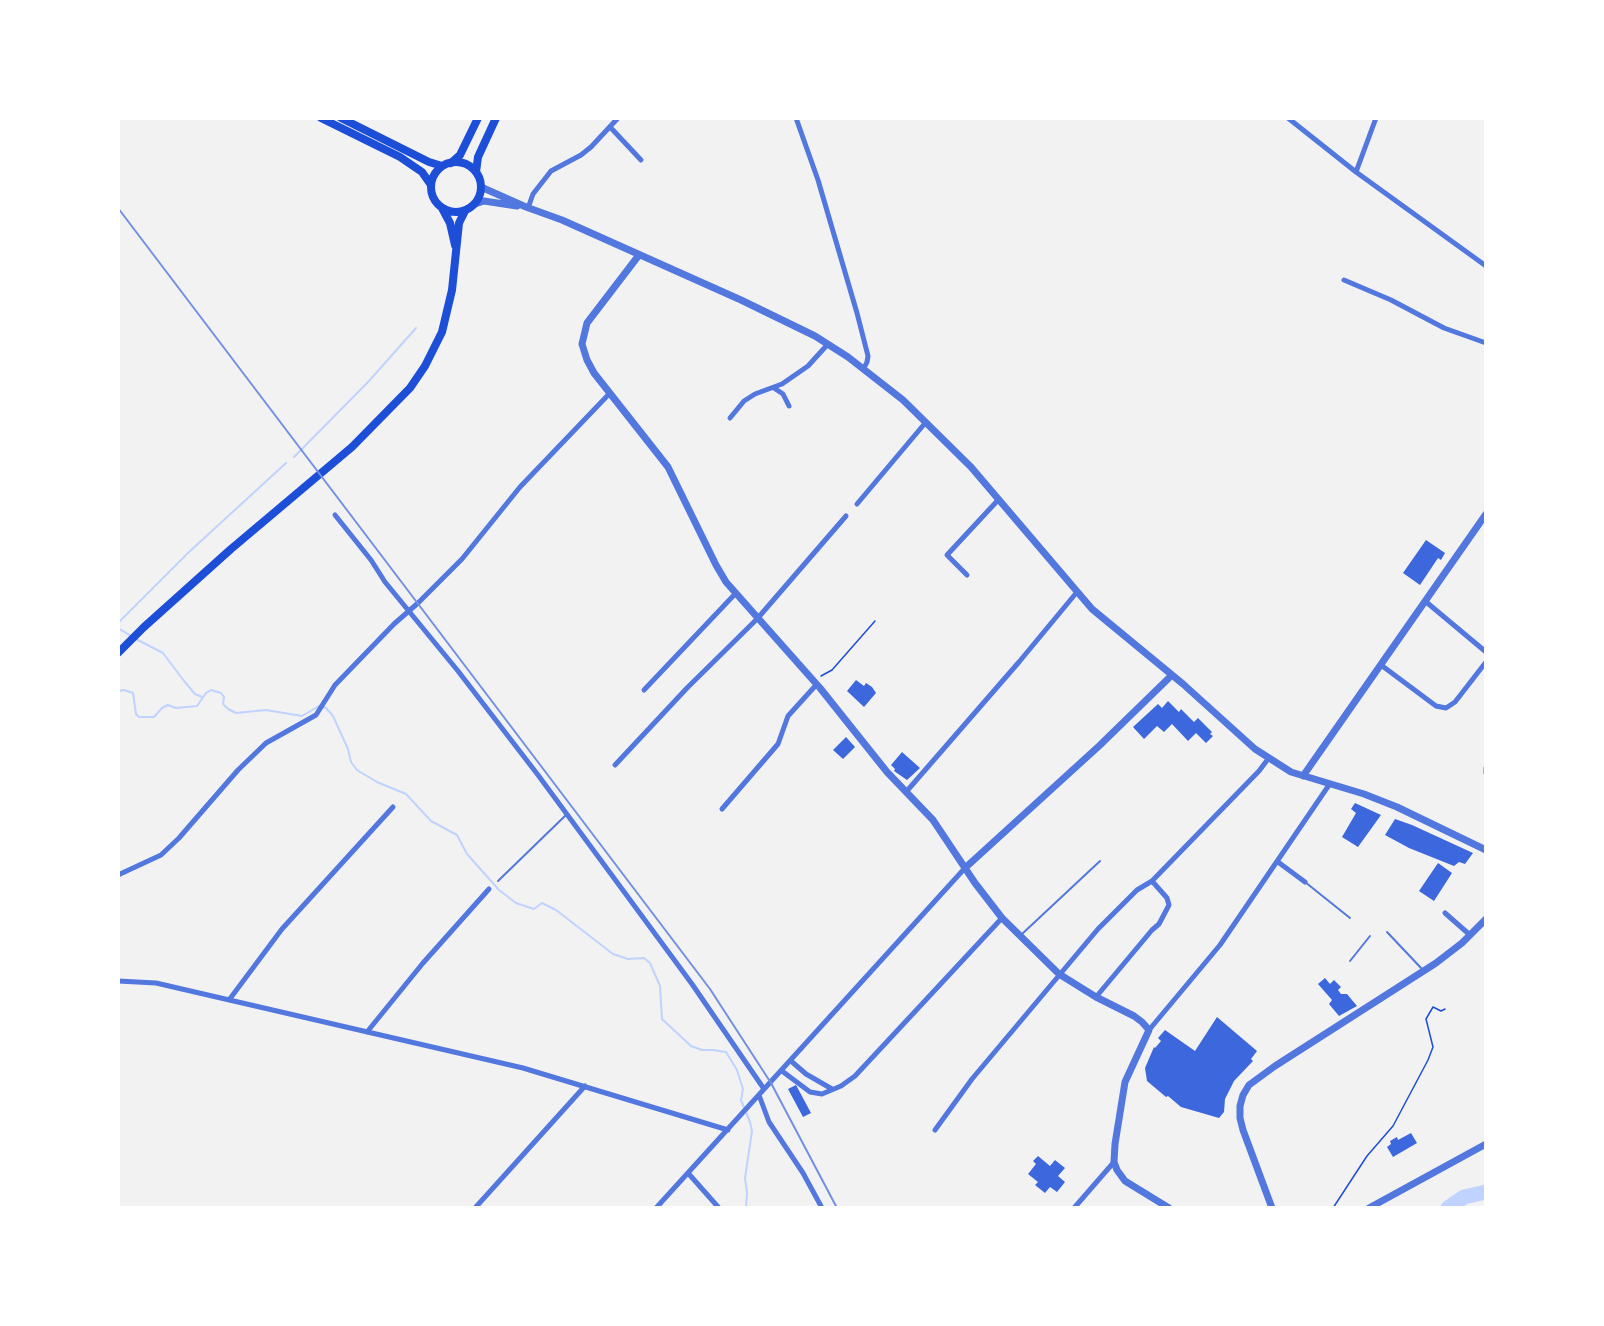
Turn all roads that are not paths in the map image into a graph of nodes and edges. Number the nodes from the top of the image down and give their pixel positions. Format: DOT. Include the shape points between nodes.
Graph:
graph roads {
  1 [pos="321,118"];
  2 [pos="341,118"];
  3 [pos="478,118"];
  4 [pos="496,118"];
  5 [pos="618,118"];
  6 [pos="796,118"];
  7 [pos="1288,118"];
  8 [pos="1376,118"];
  9 [pos="610,128"];
  10 [pos="641,160"];
  11 [pos="446,165"];
  12 [pos="476,172"];
  13 [pos="1356,172"];
  14 [pos="431,185"];
  15 [pos="481,188"];
  16 [pos="475,204"];
  17 [pos="441,207"];
  18 [pos="527,208"];
  19 [pos="465,211"];
  20 [pos="456,249"];
  21 [pos="639,255"];
  22 [pos="1485,266"];
  23 [pos="1344,280"];
  24 [pos="1485,343"];
  25 [pos="828,344"];
  26 [pos="864,368"];
  27 [pos="774,388"];
  28 [pos="610,393"];
  29 [pos="789,406"];
  30 [pos="730,418"];
  31 [pos="926,422"];
  32 [pos="999,498"];
  33 [pos="857,504"];
  34 [pos="1485,514"];
  35 [pos="335,515"];
  36 [pos="846,516"];
  37 [pos="968,575"];
  38 [pos="1077,592"];
  39 [pos="735,594"];
  40 [pos="1425,601"];
  41 [pos="408,611"];
  42 [pos="757,619"];
  43 [pos="122,650"];
  44 [pos="1485,652"];
  45 [pos="1485,662"];
  46 [pos="1381,665"];
  47 [pos="1173,675"];
  48 [pos="818,682"];
  49 [pos="644,690"];
  50 [pos="1268,759"];
  51 [pos="615,765"];
  52 [pos="1303,776"];
  53 [pos="1329,785"];
  54 [pos="906,792"];
  55 [pos="393,807"];
  56 [pos="722,809"];
  57 [pos="567,814"];
  58 [pos="1485,850"];
  59 [pos="1100,861"];
  60 [pos="1278,862"];
  61 [pos="965,868"];
  62 [pos="118,875"];
  63 [pos="1152,880"];
  64 [pos="498,881"];
  65 [pos="1305,882"];
  66 [pos="489,889"];
  67 [pos="1444,914"];
  68 [pos="1002,918"];
  69 [pos="1350,918"];
  70 [pos="1485,919"];
  71 [pos="1387,932"];
  72 [pos="1470,935"];
  73 [pos="1020,936"];
  74 [pos="1370,936"];
  75 [pos="1350,961"];
  76 [pos="1424,971"];
  77 [pos="1059,974"];
  78 [pos="118,981"];
  79 [pos="1096,997"];
  80 [pos="229,1000"];
  81 [pos="1149,1030"];
  82 [pos="368,1032"];
  83 [pos="791,1061"];
  84 [pos="782,1071"];
  85 [pos="585,1086"];
  86 [pos="764,1089"];
  87 [pos="832,1089"];
  88 [pos="759,1095"];
  89 [pos="728,1130"];
  90 [pos="936,1130"];
  91 [pos="1485,1143"];
  92 [pos="1114,1162"];
  93 [pos="688,1173"];
  94 [pos="475,1208"];
  95 [pos="656,1208"];
  96 [pos="719,1208"];
  97 [pos="822,1208"];
  98 [pos="1074,1208"];
  99 [pos="1169,1208"];
  100 [pos="1272,1208"];
  101 [pos="1369,1208"];
  1 -- 14 [label="main road" via="400,157 422,172"];
  2 -- 11 [label="main road" via="429,162"];
  3 -- 11 [label="main road" via="460,154"];
  4 -- 12 [label="main road" via="480,151"];
  5 -- 9 [label="street"];
  6 -- 26 [label="street" via="860,322 868,356"];
  7 -- 13 [label="street"];
  8 -- 13 [label="street"];
  9 -- 10 [label="street"];
  9 -- 18 [label="street" via="581,155 551,171"];
  11 -- 12 [label="main road" via="465,164"];
  11 -- 14 [label="main road" via="433,177"];
  12 -- 15 [label="main road"];
  13 -- 22 [label="street"];
  14 -- 17 [label="main road" via="433,198"];
  15 -- 16 [label="main road"];
  15 -- 18 [label="street"];
  16 -- 18 [label="street" via="490,202"];
  16 -- 19 [label="main road"];
  17 -- 19 [label="main road" via="452,212"];
  17 -- 20 [label="main road" via="450,223"];
  18 -- 21 [label="street"];
  19 -- 20 [label="main road" via="459,223"];
  20 -- 43 [label="main road" via="442,332 410,388 371,429 231,549"];
  21 -- 25 [label="street"];
  21 -- 28 [label="street" via="589,320 583,336 587,360"];
  23 -- 24 [label="street" via="1444,328"];
  25 -- 26 [label="street"];
  25 -- 27 [label="street" via="808,366"];
  26 -- 31 [label="street"];
  27 -- 29 [label="street" via="783,394"];
  27 -- 30 [label="street" via="749,398"];
  28 -- 39 [label="street" via="668,467 716,565"];
  28 -- 41 [label="street" via="520,487 462,559"];
  31 -- 32 [label="street"];
  31 -- 33 [label="street"];
  32 -- 37 [label="street" via="947,555"];
  32 -- 38 [label="street"];
  34 -- 40 [label="street"];
  35 -- 41 [label="street"];
  36 -- 42 [label="street"];
  38 -- 47 [label="street"];
  38 -- 54 [label="street"];
  39 -- 42 [label="street"];
  39 -- 49 [label="street"];
  40 -- 44 [label="street"];
  40 -- 46 [label="street"];
  41 -- 57 [label="street"];
  41 -- 62 [label="street" via="342,678 320,712 266,743 161,855"];
  42 -- 48 [label="street"];
  42 -- 51 [label="street"];
  45 -- 46 [label="street" via="1446,708 1436,706"];
  46 -- 52 [label="street"];
  47 -- 50 [label="street"];
  47 -- 61 [label="street"];
  48 -- 54 [label="street"];
  48 -- 56 [label="street" via="788,716 778,744"];
  50 -- 52 [label="street"];
  50 -- 63 [label="street"];
  52 -- 53 [label="street"];
  53 -- 58 [label="street" via="1397,807"];
  53 -- 60 [label="street"];
  54 -- 61 [label="street" via="933,820"];
  55 -- 80 [label="street" via="282,929"];
  57 -- 64 [label="lane"];
  57 -- 86 [label="street"];
  59 -- 73 [label="lane"];
  60 -- 65 [label="street"];
  60 -- 81 [label="street" via="1220,945"];
  61 -- 68 [label="street"];
  61 -- 83 [label="street"];
  63 -- 77 [label="street" via="1122,904"];
  63 -- 79 [label="street" via="1169,905 1159,924"];
  65 -- 69 [label="lane"];
  66 -- 82 [label="street"];
  67 -- 72 [label="street"];
  68 -- 73 [label="street"];
  68 -- 87 [label="street" via="855,1076"];
  70 -- 72 [label="street"];
  71 -- 76 [label="lane"];
  72 -- 76 [label="street"];
  73 -- 77 [label="street"];
  74 -- 75 [label="lane"];
  76 -- 100 [label="street" via="1257,1079 1243,1095 1243,1130"];
  77 -- 79 [label="street"];
  77 -- 90 [label="street" via="972,1078"];
  78 -- 80 [label="street" via="156,983"];
  79 -- 81 [label="street" via="1134,1016"];
  80 -- 82 [label="street"];
  81 -- 92 [label="street" via="1121,1098"];
  82 -- 85 [label="street"];
  83 -- 84 [label="street"];
  83 -- 87 [label="street"];
  84 -- 86 [label="street"];
  84 -- 87 [label="street" via="810,1092 822,1094"];
  85 -- 89 [label="street"];
  85 -- 94 [label="street"];
  86 -- 88 [label="street"];
  88 -- 89 [label="street"];
  88 -- 97 [label="street" via="769,1122"];
  89 -- 93 [label="street"];
  91 -- 101 [label="street"];
  92 -- 98 [label="street"];
  92 -- 99 [label="street" via="1125,1180"];
  93 -- 95 [label="street"];
  93 -- 96 [label="street"];
}
